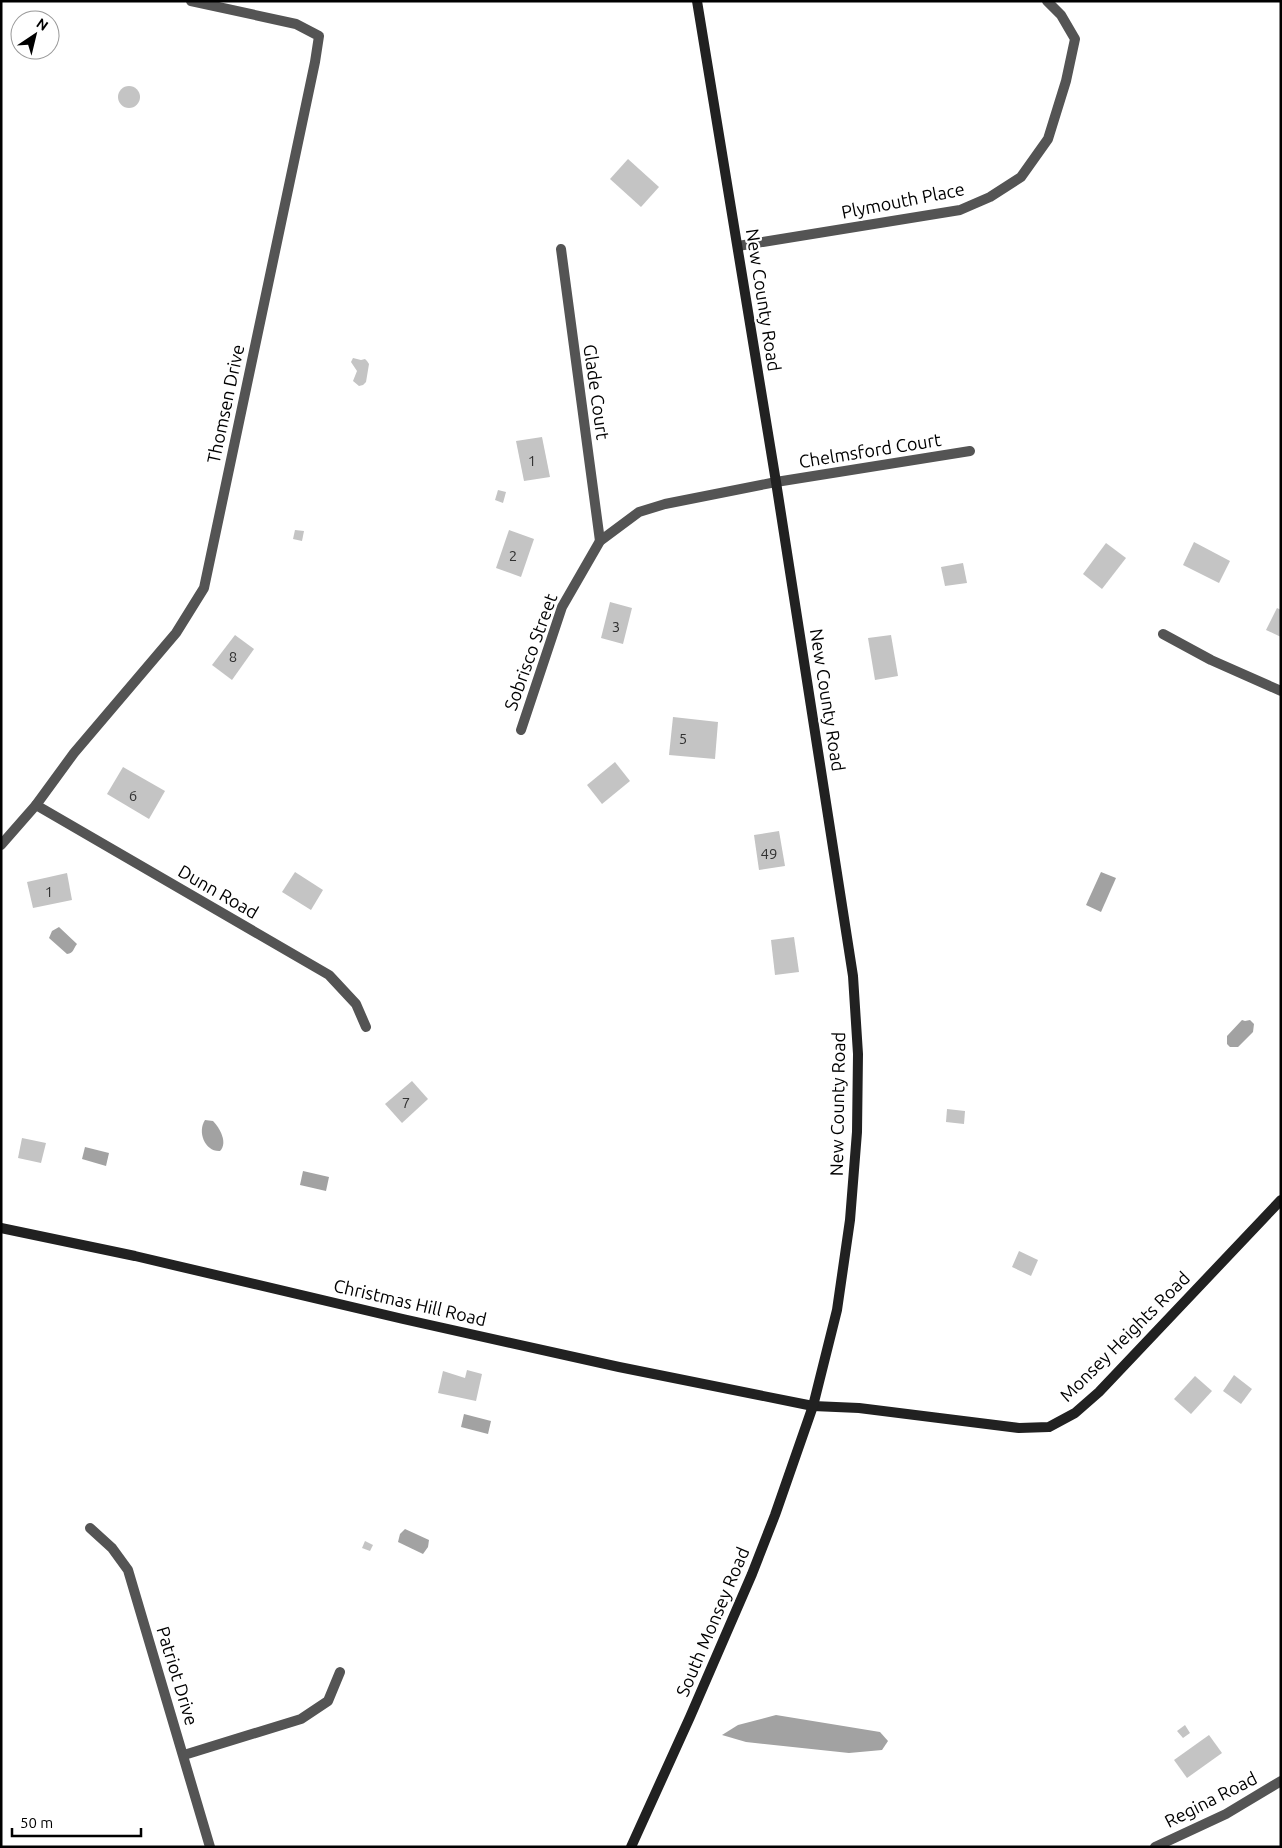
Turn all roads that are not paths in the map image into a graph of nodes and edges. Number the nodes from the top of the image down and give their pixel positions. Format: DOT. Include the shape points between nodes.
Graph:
graph roads {
  1 [pos="191,1"];
  2 [pos="697,1"];
  3 [pos="1047,1"];
  4 [pos="738,246"];
  5 [pos="561,249"];
  6 [pos="970,451"];
  7 [pos="776,482"];
  8 [pos="600,541"];
  9 [pos="1163,634"];
  10 [pos="1281,691"];
  11 [pos="520,730"];
  12 [pos="36,805"];
  13 [pos="1,845"];
  14 [pos="366,1027"];
  15 [pos="1281,1200"];
  16 [pos="1,1228"];
  17 [pos="813,1406"];
  18 [pos="90,1528"];
  19 [pos="340,1672"];
  20 [pos="184,1756"];
  21 [pos="1281,1781"];
  22 [pos="210,1847"];
  23 [pos="631,1847"];
  24 [pos="1155,1847"];
  1 -- 12 [label="street, Thomsen Drive" via="296,24 319,36 315,62 204,588 176,633 74,753"];
  2 -- 4 [label="street, New County Road"];
  3 -- 4 [label="street, Plymouth Place" via="1061,15 1075,39 1048,139 1021,176 990,197 960,210"];
  4 -- 7 [label="street, New County Road"];
  5 -- 8 [label="street, Glade Court"];
  6 -- 7 [label="street, Chelmsford Court"];
  7 -- 8 [label="street, Sobrisco Street" via="639,512"];
  7 -- 17 [label="street, New County Road" via="844,911 853,976 858,1054 857,1132 850,1220 837,1310"];
  8 -- 11 [label="street, Sobrisco Street" via="562,607"];
  9 -- 10 [label="street" via="1210,660"];
  12 -- 13 [label="street, Thomsen Drive"];
  12 -- 14 [label="street, Dunn Road" via="329,975 356,1004"];
  15 -- 17 [label="street, Monsey Heights Road" via="1099,1392 1075,1413 1049,1427 1019,1428 859,1408"];
  16 -- 17 [label="street, Christmas Hill Road" via="619,1367"];
  17 -- 23 [label="street, South Monsey Road" via="752,1574"];
  18 -- 20 [label="street, Patriot Drive" via="112,1548 128,1570"];
  19 -- 20 [label="street" via="328,1700 301,1719"];
  20 -- 22 [label="street, Patriot Drive"];
  21 -- 24 [label="street, Regina Road" via="1226,1814"];
}
